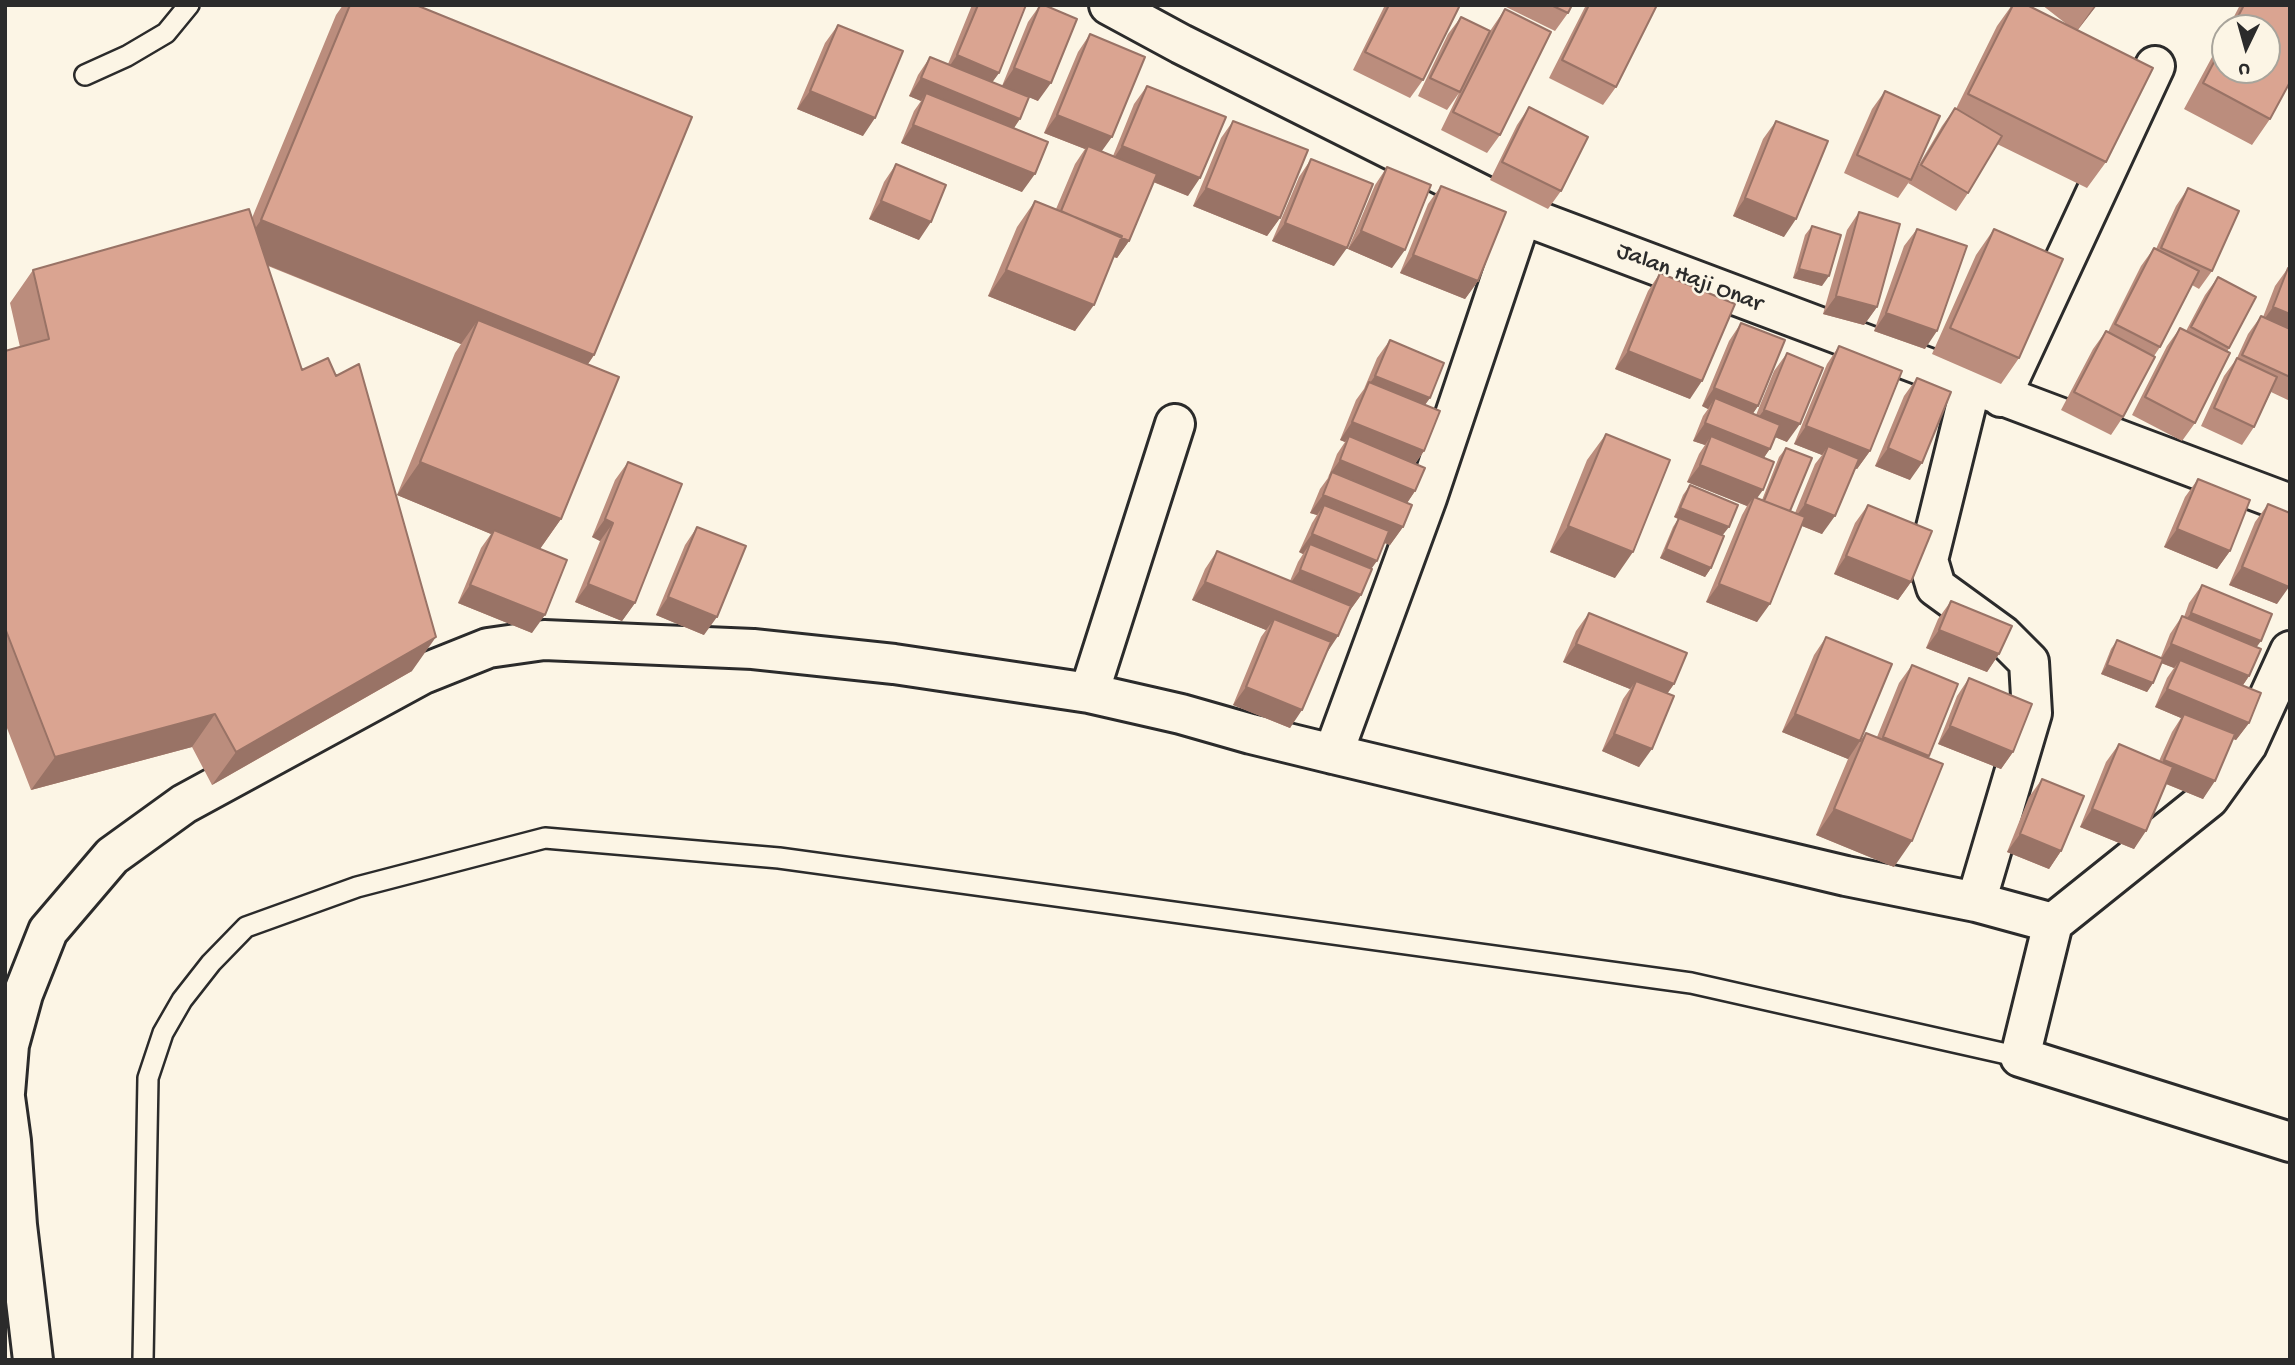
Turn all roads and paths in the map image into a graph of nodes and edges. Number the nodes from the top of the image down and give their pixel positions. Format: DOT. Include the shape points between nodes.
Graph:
graph roads {
  1 [pos="189,5"];
  2 [pos="1109,5"];
  3 [pos="2155,66"];
  4 [pos="85,75"];
  5 [pos="1522,215"];
  6 [pos="1986,392"];
  7 [pos="1175,424"];
  8 [pos="2290,504"];
  9 [pos="2290,651"];
  10 [pos="1089,693"];
  11 [pos="1333,754"];
  12 [pos="1976,902"];
  13 [pos="2053,923"];
  14 [pos="2020,1057"];
  15 [pos="5,1095"];
  16 [pos="2290,1142"];
  17 [pos="33,1360"];
  18 [pos="143,1360"];
  1 -- 4 [label="lane" via="166,33"];
  2 -- 5 [label="street, Jalan Haji Onar"];
  3 -- 6 [label="street"];
  5 -- 6 [label="street, Jalan Haji Onar"];
  5 -- 11 [label="street" via="1427,498"];
  6 -- 8 [label="street, Jalan Haji Onar"];
  6 -- 12 [label="street" via="1928,560 1936,587 2002,635 2029,662 2032,713"];
  7 -- 10 [label="street"];
  9 -- 13 [label="street" via="2247,745 2209,798"];
  10 -- 11 [label="street"];
  10 -- 15 [label="street" via="753,649 544,640 488,648 423,674 184,804 112,856 48,930 13,1032"];
  11 -- 12 [label="street" via="1846,876"];
  12 -- 13 [label="street"];
  13 -- 14 [label="street"];
  14 -- 16 [label="street"];
  14 -- 18 [label="lane" via="1691,983 779,858 545,838 357,887 246,927 182,1000 163,1033 148,1077"];
  15 -- 17 [label="street"];
}
